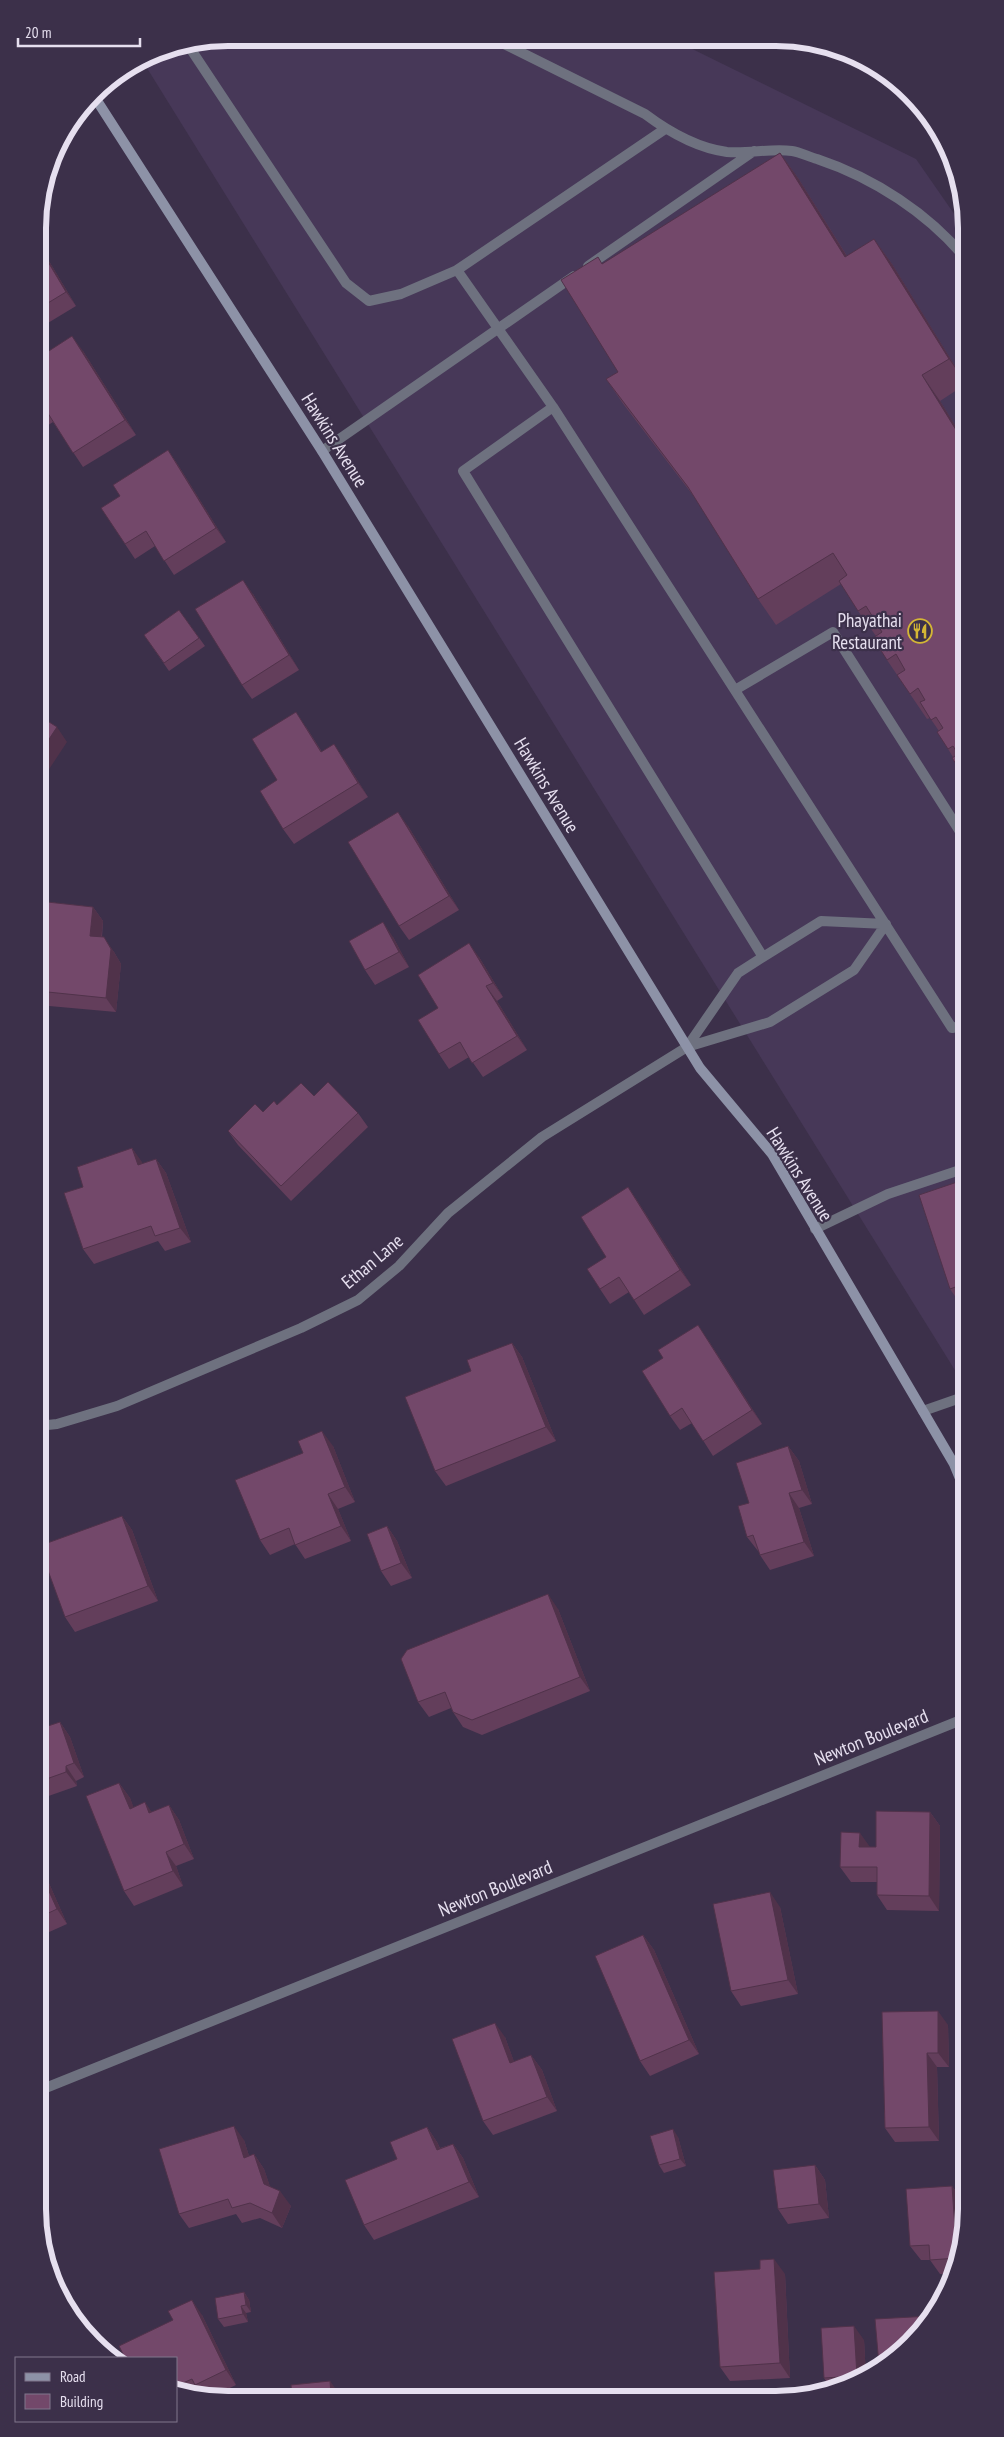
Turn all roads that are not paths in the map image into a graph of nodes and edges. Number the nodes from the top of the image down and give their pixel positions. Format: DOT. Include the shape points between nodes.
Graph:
graph roads {
  1 [pos="508,46"];
  2 [pos="191,50"];
  3 [pos="98,102"];
  4 [pos="665,129"];
  5 [pos="754,151"];
  6 [pos="958,249"];
  7 [pos="457,270"];
  8 [pos="497,329"];
  9 [pos="553,406"];
  10 [pos="322,451"];
  11 [pos="736,690"];
  12 [pos="958,829"];
  13 [pos="886,924"];
  14 [pos="763,957"];
  15 [pos="958,1027"];
  16 [pos="687,1047"];
  17 [pos="958,1171"];
  18 [pos="815,1229"];
  19 [pos="958,1399"];
  20 [pos="923,1411"];
  21 [pos="46,1425"];
  22 [pos="958,1474"];
  23 [pos="958,1721"];
  24 [pos="46,2088"];
  1 -- 4 [label="street" via="645,114"];
  2 -- 7 [label="street" via="346,283 369,300 401,294"];
  3 -- 10 [label="street, Hawkins Avenue"];
  4 -- 5 [label="street" via="689,141 727,152"];
  4 -- 7 [label="street"];
  5 -- 6 [label="street" via="792,151 846,169 916,209"];
  5 -- 8 [label="street"];
  7 -- 8 [label="street"];
  8 -- 9 [label="street"];
  8 -- 10 [label="street"];
  9 -- 11 [label="street"];
  9 -- 14 [label="street" via="462,470"];
  10 -- 16 [label="street, Hawkins Avenue"];
  11 -- 12 [label="street" via="832,632"];
  11 -- 13 [label="street"];
  13 -- 14 [label="street" via="821,922"];
  13 -- 15 [label="street" via="952,1028"];
  13 -- 16 [label="street" via="854,970 770,1022"];
  14 -- 16 [label="street" via="738,973"];
  16 -- 18 [label="street, Hawkins Avenue" via="700,1068 772,1154"];
  16 -- 21 [label="street, Ethan Lane" via="542,1136 448,1213 399,1266 358,1300 301,1328 117,1406"];
  17 -- 18 [label="street" via="888,1194"];
  18 -- 20 [label="street, Hawkins Avenue"];
  19 -- 20 [label="street"];
  20 -- 22 [label="street, Hawkins Avenue"];
  23 -- 24 [label="street, Newton Boulevard"];
}
